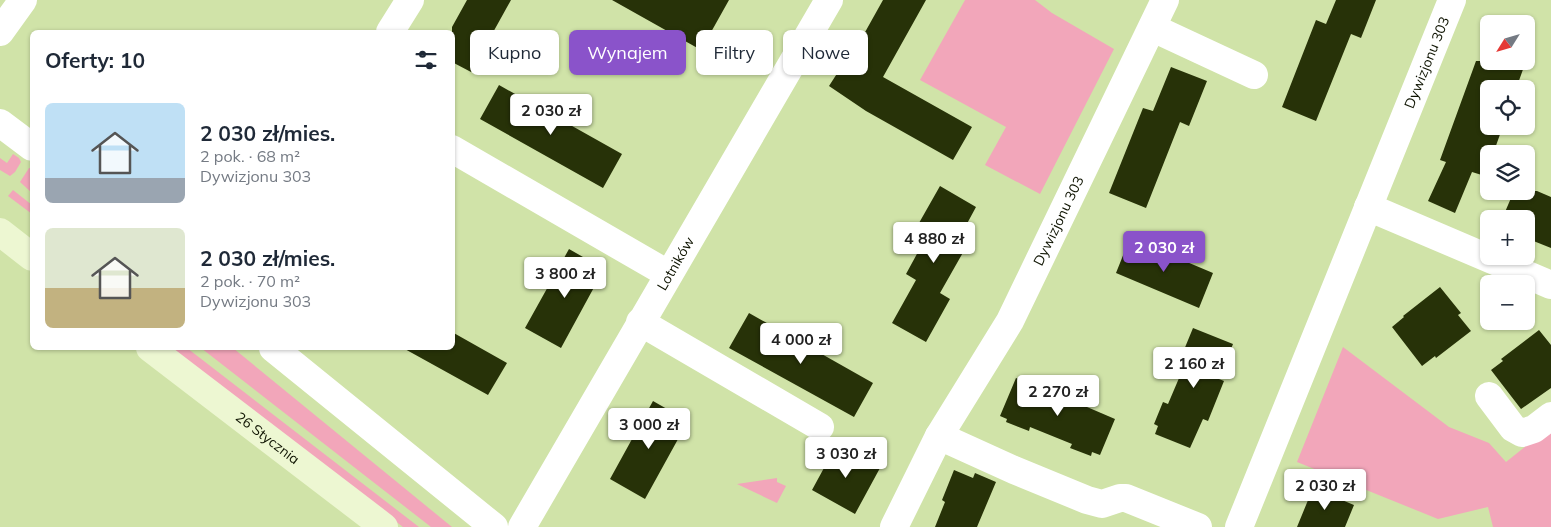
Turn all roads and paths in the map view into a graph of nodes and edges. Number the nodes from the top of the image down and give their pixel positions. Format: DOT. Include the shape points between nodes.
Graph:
graph roads {
  1 [pos="23,0"];
  2 [pos="410,0"];
  3 [pos="829,0"];
  4 [pos="1165,0"];
  5 [pos="1452,0"];
  6 [pos="1153,28"];
  7 [pos="391,30"];
  8 [pos="0,32"];
  9 [pos="1254,74"];
  10 [pos="0,123"];
  11 [pos="30,146"];
  12 [pos="455,151"];
  13 [pos="1368,208"];
  14 [pos="0,232"];
  15 [pos="30,255"];
  16 [pos="668,274"];
  17 [pos="1551,285"];
  18 [pos="640,322"];
  19 [pos="153,350"];
  20 [pos="275,350"];
  21 [pos="1489,396"];
  22 [pos="1551,416"];
  23 [pos="820,427"];
  24 [pos="939,436"];
  25 [pos="384,527"];
  26 [pos="494,527"];
  27 [pos="522,527"];
  28 [pos="894,527"];
  29 [pos="1198,527"];
  30 [pos="1239,527"];
  1 -- 8 [label="street"];
  2 -- 7 [label="street"];
  3 -- 16 [label="street, Lotników"];
  4 -- 6 [label="street, Dywizjonu 303"];
  5 -- 13 [label="street, Dywizjonu 303"];
  6 -- 9 [label="street"];
  6 -- 24 [label="street, Dywizjonu 303" via="1010,321"];
  10 -- 11 [label="street"];
  12 -- 16 [label="street"];
  13 -- 17 [label="street"];
  13 -- 30 [label="street, Dywizjonu 303"];
  14 -- 15 [label="street"];
  16 -- 18 [label="street, Lotników"];
  18 -- 23 [label="street"];
  18 -- 27 [label="street, Lotników"];
  19 -- 25 [label="street, 26 Stycznia"];
  20 -- 26 [label="street"];
  21 -- 22 [label="street" via="1513,428 1522,433 1529,432"];
  24 -- 28 [label="street, Dywizjonu 303"];
  24 -- 29 [label="street" via="1087,500 1102,504 1126,498"];
}
